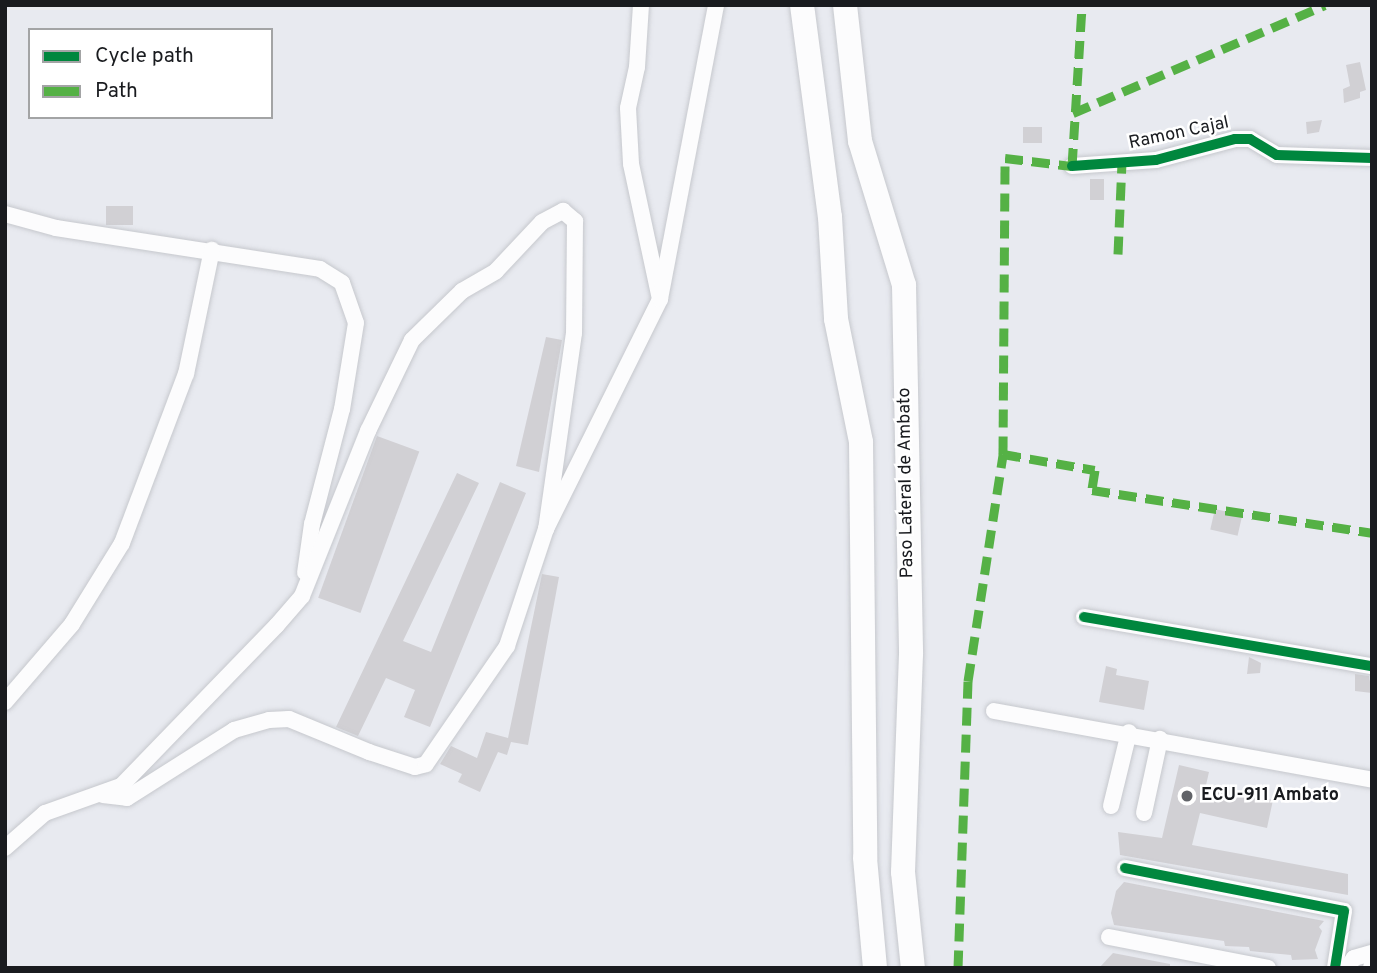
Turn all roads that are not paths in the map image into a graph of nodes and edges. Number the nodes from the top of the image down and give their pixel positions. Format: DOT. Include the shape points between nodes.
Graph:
graph roads {
  1 [pos="641,5"];
  2 [pos="716,5"];
  3 [pos="803,5"];
  4 [pos="845,5"];
  5 [pos="1372,159"];
  6 [pos="1072,166"];
  7 [pos="5,214"];
  8 [pos="212,250"];
  9 [pos="660,299"];
  10 [pos="546,529"];
  11 [pos="302,596"];
  12 [pos="1084,618"];
  13 [pos="1372,666"];
  14 [pos="5,702"];
  15 [pos="994,711"];
  16 [pos="1129,732"];
  17 [pos="1160,739"];
  18 [pos="1372,780"];
  19 [pos="103,795"];
  20 [pos="1111,806"];
  21 [pos="1144,813"];
  22 [pos="5,848"];
  23 [pos="1125,868"];
  24 [pos="1109,937"];
  25 [pos="1372,953"];
  26 [pos="875,968"];
  27 [pos="913,968"];
  28 [pos="1268,968"];
  29 [pos="1335,968"];
  30 [pos="1347,968"];
  1 -- 9 [label="street" via="637,67 628,108 631,164"];
  2 -- 9 [label="street"];
  3 -- 26 [label="highway" via="830,217 836,319 861,442 865,858"];
  4 -- 27 [label="highway, Paso Lateral de Ambato" via="860,141 904,285 911,654 903,872"];
  5 -- 6 [label="street, Ramon Cajal" via="1277,155 1250,139 1156,160"];
  7 -- 8 [label="street" via="56,228"];
  8 -- 11 [label="street" via="333,274 349,297 356,323 342,409 312,524"];
  8 -- 14 [label="street" via="186,374 122,543 72,624"];
  9 -- 10 [label="street"];
  10 -- 11 [label="street" via="574,333 575,221 563,211 542,222 496,271 462,291 412,340 368,431"];
  10 -- 19 [label="street" via="507,646 426,764 415,767 289,719 269,720 234,730 127,798"];
  11 -- 19 [label="street" via="121,786"];
  12 -- 13 [label="street"];
  15 -- 16 [label="street"];
  16 -- 17 [label="street"];
  16 -- 20 [label="street"];
  17 -- 18 [label="street"];
  17 -- 21 [label="street"];
  19 -- 22 [label="street" via="45,813"];
  23 -- 29 [label="street" via="1344,911"];
  24 -- 28 [label="street"];
  25 -- 30 [label="street" via="1354,958"];
}
